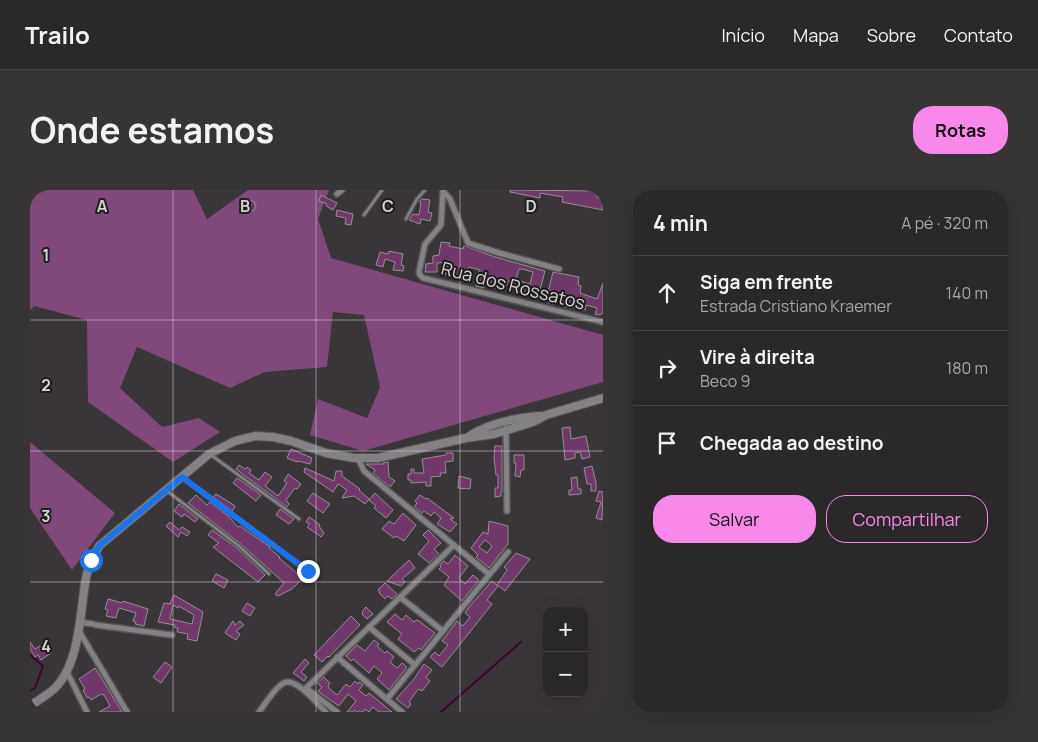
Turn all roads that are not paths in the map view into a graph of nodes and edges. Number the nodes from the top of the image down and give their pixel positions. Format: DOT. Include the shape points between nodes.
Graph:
graph roads {
  1 [pos="382,190"];
  2 [pos="425,190"];
  3 [pos="443,190"];
  4 [pos="364,215"];
  5 [pos="406,219"];
  6 [pos="558,269"];
  7 [pos="603,322"];
  8 [pos="603,398"];
  9 [pos="506,426"];
  10 [pos="210,454"];
  11 [pos="358,458"];
  12 [pos="182,477"];
  13 [pos="166,490"];
  14 [pos="507,511"];
  15 [pos="299,519"];
  16 [pos="454,545"];
  17 [pos="508,552"];
  18 [pos="308,571"];
  19 [pos="269,574"];
  20 [pos="490,574"];
  21 [pos="400,597"];
  22 [pos="79,626"];
  23 [pos="369,627"];
  24 [pos="443,631"];
  25 [pos="172,635"];
  26 [pos="337,657"];
  27 [pos="415,665"];
  28 [pos="67,672"];
  29 [pos="305,689"];
  30 [pos="387,699"];
  31 [pos="30,706"];
  32 [pos="87,712"];
  33 [pos="127,712"];
  34 [pos="259,712"];
  35 [pos="326,712"];
  36 [pos="337,712"];
  37 [pos="402,712"];
  1 -- 4 [label="lane"];
  2 -- 5 [label="lane"];
  3 -- 6 [label="street" via="468,243"];
  3 -- 7 [label="street, Rua dos Rossatos" via="441,225 425,244 420,275 429,280"];
  8 -- 9 [label="main road"];
  9 -- 11 [label="main road" via="378,458"];
  9 -- 14 [label="street"];
  10 -- 11 [label="main road" via="235,441 255,436 282,439 326,453"];
  10 -- 12 [label="main road"];
  10 -- 15 [label="lane"];
  11 -- 16 [label="street" via="364,472"];
  12 -- 13 [label="main road"];
  12 -- 18 [label="lane"];
  13 -- 19 [label="lane" via="239,546"];
  13 -- 22 [label="main road" via="99,546 86,576"];
  16 -- 20 [label="street"];
  16 -- 21 [label="street"];
  17 -- 20 [label="street"];
  20 -- 24 [label="street"];
  21 -- 23 [label="street"];
  21 -- 24 [label="street"];
  22 -- 25 [label="street"];
  22 -- 28 [label="main road"];
  22 -- 33 [label="street"];
  23 -- 26 [label="street"];
  23 -- 27 [label="street"];
  24 -- 27 [label="street"];
  26 -- 29 [label="street"];
  26 -- 30 [label="street"];
  27 -- 30 [label="street"];
  28 -- 31 [label="main road" via="55,689"];
  28 -- 32 [label="street"];
  29 -- 34 [label="street" via="294,682 285,682"];
  29 -- 35 [label="street"];
  29 -- 36 [label="street"];
  30 -- 37 [label="street"];
}
